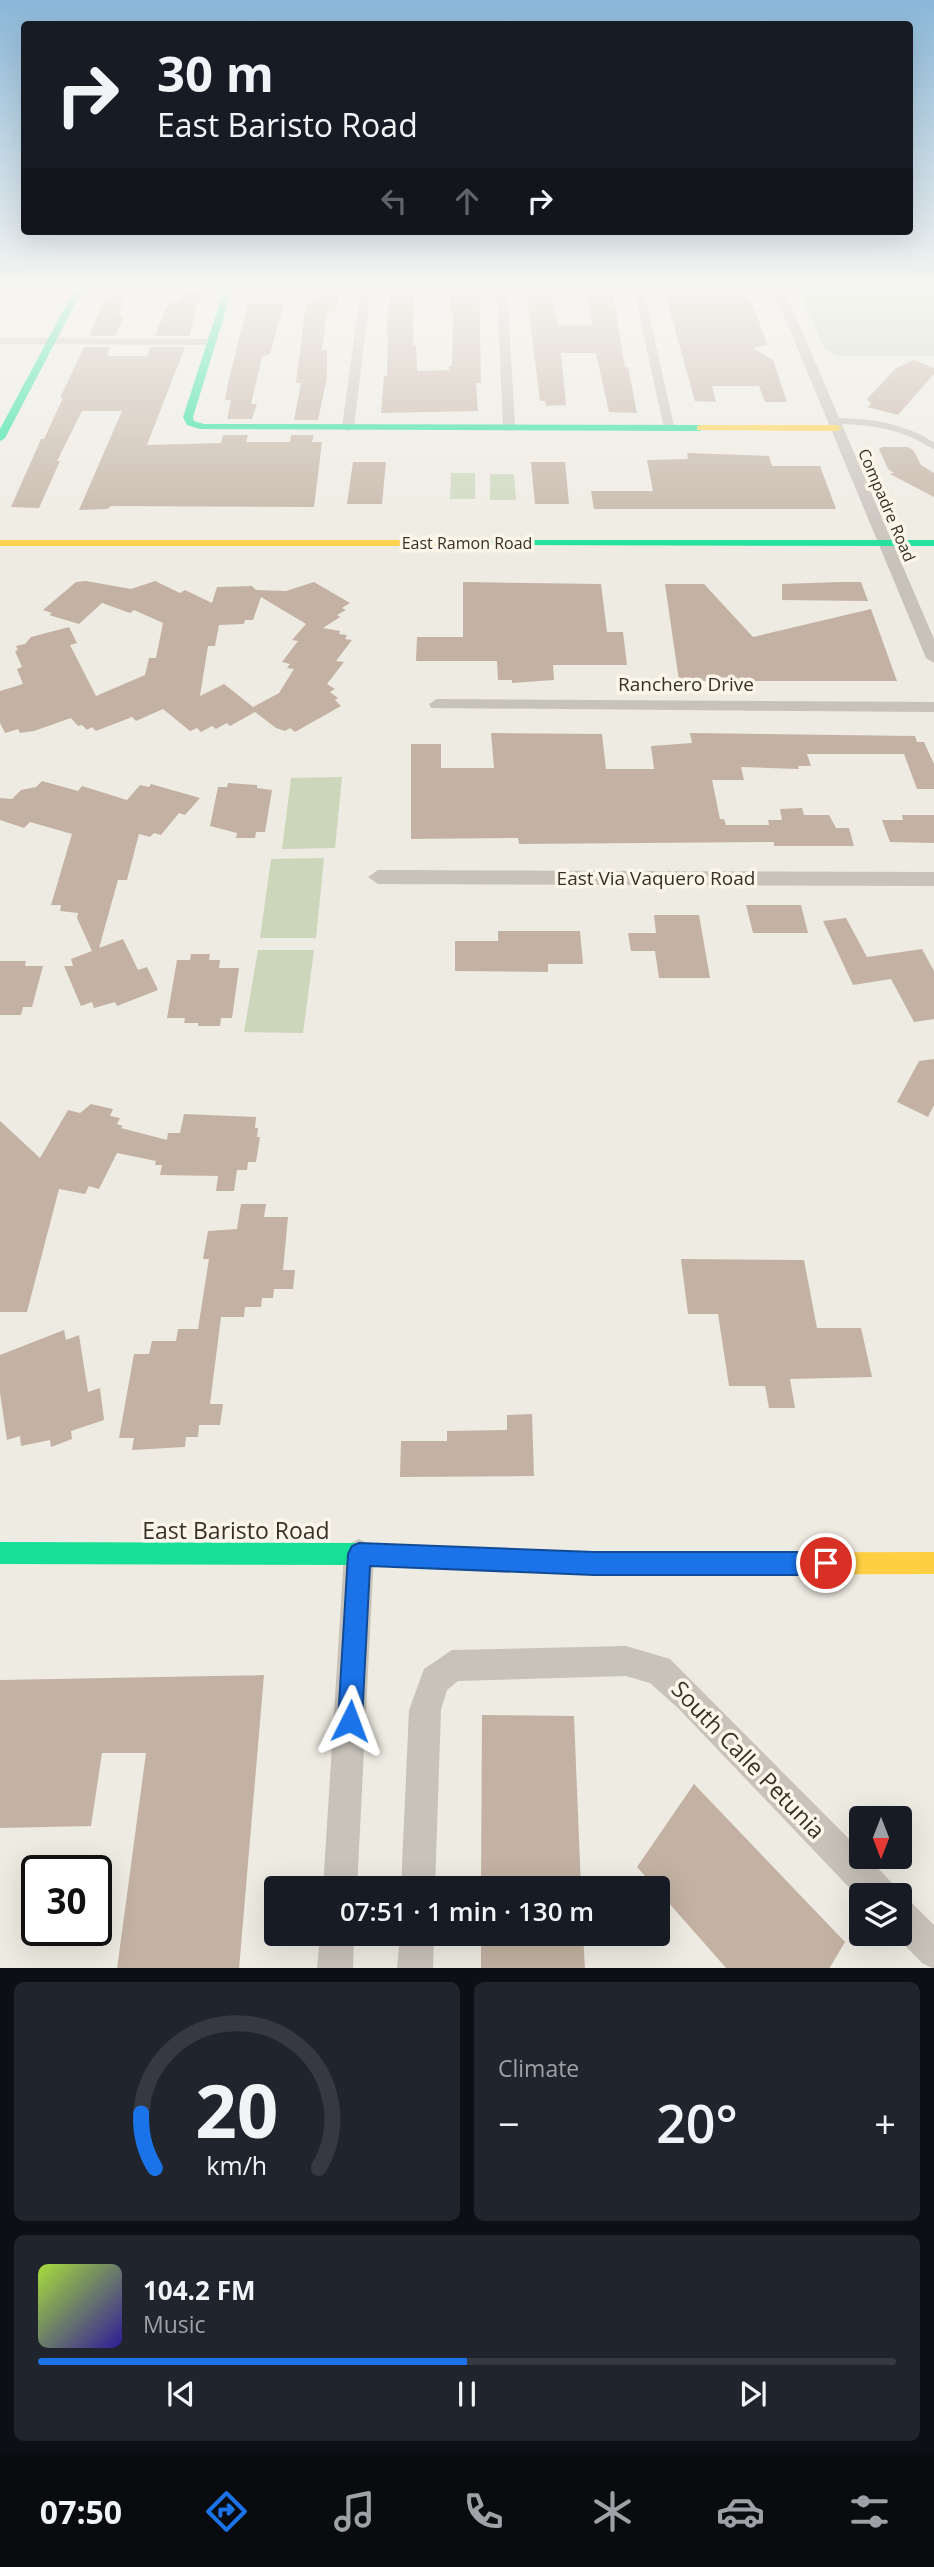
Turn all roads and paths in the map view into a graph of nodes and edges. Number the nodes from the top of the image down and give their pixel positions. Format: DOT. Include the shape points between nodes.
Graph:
graph roads {
  1 [pos="32,379"];
  2 [pos="200,379"];
  3 [pos="354,379"];
  4 [pos="507,379"];
  5 [pos="659,379"];
  6 [pos="816,379"];
  7 [pos="836,425"];
  8 [pos="348,427"];
  9 [pos="509,427"];
  10 [pos="670,428"];
  11 [pos="0,438"];
  12 [pos="934,446"];
  13 [pos="0,543"];
  14 [pos="884,543"];
  15 [pos="934,543"];
  16 [pos="934,658"];
  17 [pos="438,704"];
  18 [pos="934,707"];
  19 [pos="378,877"];
  20 [pos="934,879"];
  21 [pos="0,1553"];
  22 [pos="359,1554"];
  23 [pos="934,1563"];
  24 [pos="341,1876"];
  25 [pos="418,1876"];
  26 [pos="868,1883"];
  27 [pos="912,1928"];
  28 [pos="336,1946"];
  29 [pos="416,1946"];
  30 [pos="934,1951"];
  31 [pos="335,1968"];
  32 [pos="415,1968"];
  1 -- 11 [label="street"];
  2 -- 8 [label="street" via="190,423 203,427"];
  3 -- 8 [label="street"];
  4 -- 9 [label="street"];
  5 -- 10 [label="street"];
  6 -- 7 [label="street, Compadre Road"];
  7 -- 10 [label="street"];
  7 -- 12 [label="lane" via="889,424 914,432"];
  7 -- 14 [label="street, Compadre Road"];
  8 -- 9 [label="street"];
  9 -- 10 [label="street"];
  13 -- 14 [label="street, East Ramon Road"];
  14 -- 15 [label="street, East Ramon Road"];
  14 -- 16 [label="street, Compadre Road"];
  17 -- 18 [label="street, Ranchero Drive"];
  19 -- 20 [label="street, East Via Vaquero Road"];
  21 -- 22 [label="street, East Baristo Road"];
  22 -- 23 [label="street, East Baristo Road" via="594,1564"];
  22 -- 24 [label="street"];
  25 -- 26 [label="street, South Calle Petunia" via="425,1710 435,1680 452,1667 626,1661 659,1670 682,1691"];
  27 -- 30 [label="street"];
  28 -- 31 [label="street"];
  29 -- 32 [label="street"];
}
